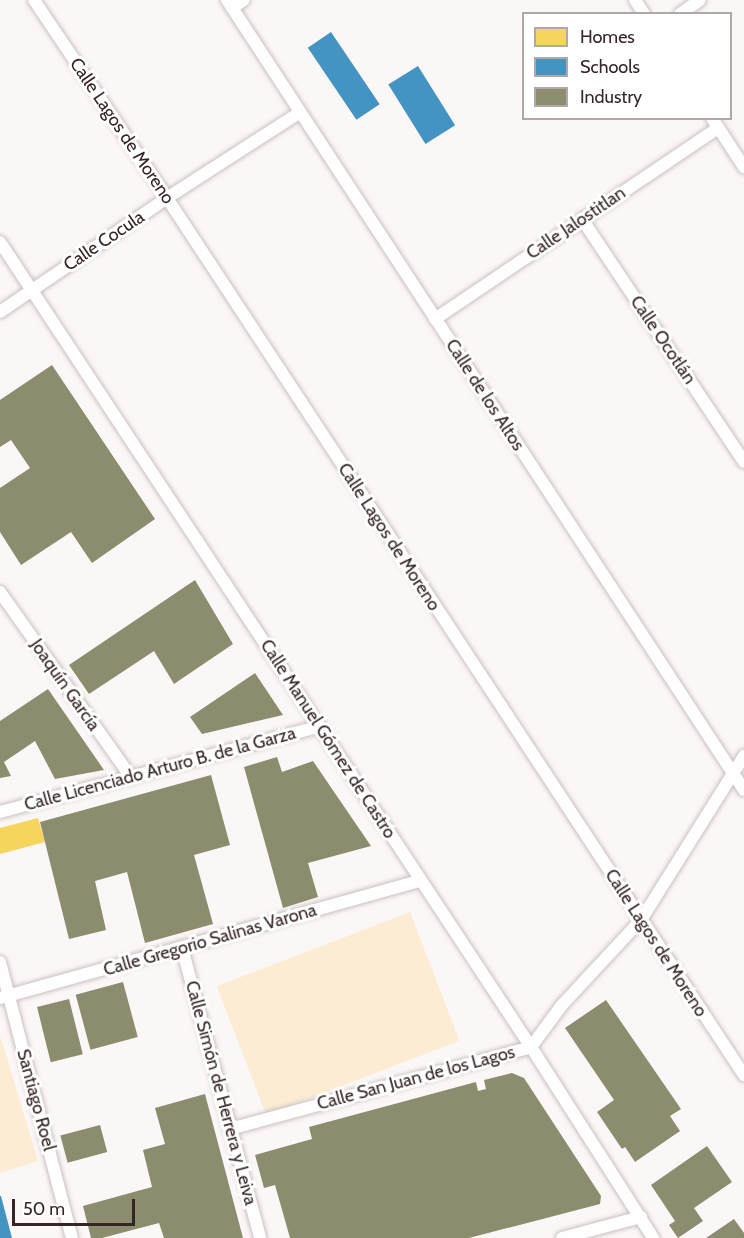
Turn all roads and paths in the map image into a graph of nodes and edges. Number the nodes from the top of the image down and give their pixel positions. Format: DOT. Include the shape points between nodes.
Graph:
graph roads {
  1 [pos="34,0"];
  2 [pos="244,0"];
  3 [pos="700,0"];
  4 [pos="230,4"];
  5 [pos="683,12"];
  6 [pos="299,113"];
  7 [pos="715,123"];
  8 [pos="744,167"];
  9 [pos="167,198"];
  10 [pos="582,219"];
  11 [pos="0,243"];
  12 [pos="32,290"];
  13 [pos="0,312"];
  14 [pos="435,319"];
  15 [pos="744,462"];
  16 [pos="0,592"];
  17 [pos="4,607"];
  18 [pos="320,726"];
  19 [pos="744,756"];
  20 [pos="733,774"];
  21 [pos="131,777"];
  22 [pos="744,790"];
  23 [pos="0,812"];
  24 [pos="420,881"];
  25 [pos="641,920"];
  26 [pos="182,948"];
  27 [pos="0,962"];
  28 [pos="4,997"];
  29 [pos="531,1047"];
  30 [pos="744,1075"];
  31 [pos="230,1129"];
  32 [pos="641,1217"];
  33 [pos="72,1238"];
  34 [pos="260,1238"];
  35 [pos="562,1238"];
  36 [pos="653,1238"];
  1 -- 9 [label="street, Calle Lagos de Moreno"];
  2 -- 4 [label="street"];
  3 -- 5 [label="street"];
  4 -- 6 [label="street, Calle de los Altos"];
  6 -- 9 [label="street, Calle Cocula"];
  6 -- 14 [label="street, Calle de los Altos"];
  7 -- 8 [label="street"];
  7 -- 10 [label="street, Calle Jalostitlan"];
  9 -- 12 [label="street, Calle Cocula"];
  9 -- 25 [label="street, Calle Lagos de Moreno"];
  10 -- 14 [label="street, Calle Jalostitlan"];
  10 -- 15 [label="street, Calle Ocotlán"];
  11 -- 12 [label="street, Calle Manuel Gómez de Castro"];
  12 -- 13 [label="street, Calle Cocula"];
  12 -- 18 [label="street, Calle Manuel Gómez de Castro"];
  14 -- 20 [label="street, Calle de los Altos"];
  16 -- 17 [label="street, Joaquín García"];
  17 -- 21 [label="street, Joaquín García"];
  18 -- 21 [label="street, Calle Licenciado Arturo B. de la Garza"];
  18 -- 24 [label="street, Calle Manuel Gómez de Castro"];
  19 -- 20 [label="street, Calle San Juan de los Lagos"];
  20 -- 22 [label="street, Calle de los Altos"];
  20 -- 25 [label="street, Calle San Juan de los Lagos"];
  21 -- 23 [label="street, Calle Licenciado Arturo B. de la Garza"];
  24 -- 26 [label="street, Calle Gregorio Salinas Varona"];
  24 -- 29 [label="street, Calle Manuel Gómez de Castro"];
  25 -- 29 [label="street, Calle San Juan de los Lagos" via="562,1005"];
  25 -- 30 [label="street, Calle Lagos de Moreno"];
  26 -- 28 [label="street, Calle Gregorio Salinas Varona"];
  26 -- 31 [label="street, Calle Simón de Herrera y Leiva"];
  27 -- 28 [label="street, Santiago Roel"];
  28 -- 33 [label="street, Santiago Roel"];
  29 -- 31 [label="street, Calle San Juan de los Lagos"];
  29 -- 32 [label="street, Calle Manuel Gómez de Castro"];
  31 -- 34 [label="street, Calle Simón de Herrera y Leiva"];
  32 -- 35 [label="street"];
  32 -- 36 [label="street, Calle Manuel Gómez de Castro"];
}
